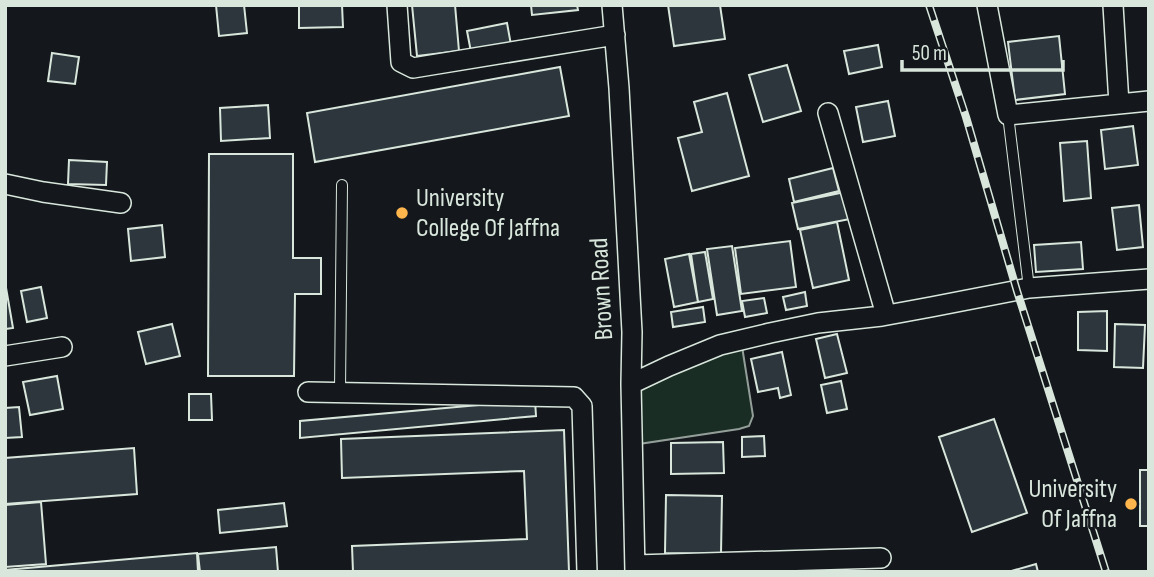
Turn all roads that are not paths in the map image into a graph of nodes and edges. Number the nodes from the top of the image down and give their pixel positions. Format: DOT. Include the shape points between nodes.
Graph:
graph roads {
  1 [pos="397,5"];
  2 [pos="612,5"];
  3 [pos="987,5"];
  4 [pos="1113,5"];
  5 [pos="615,35"];
  6 [pos="1149,101"];
  7 [pos="1119,104"];
  8 [pos="828,113"];
  9 [pos="1008,115"];
  10 [pos="5,184"];
  11 [pos="342,186"];
  12 [pos="121,203"];
  13 [pos="1149,279"];
  14 [pos="1029,288"];
  15 [pos="886,315"];
  16 [pos="62,347"];
  17 [pos="5,356"];
  18 [pos="631,384"];
  19 [pos="308,392"];
  20 [pos="340,392"];
  21 [pos="881,558"];
  22 [pos="635,568"];
  23 [pos="587,572"];
  1 -- 5 [label="street" via="401,62 414,68"];
  2 -- 5 [label="street, Brown Road"];
  3 -- 9 [label="street"];
  4 -- 7 [label="street"];
  5 -- 18 [label="street, Brown Road"];
  6 -- 7 [label="street"];
  7 -- 9 [label="street"];
  8 -- 15 [label="street"];
  9 -- 14 [label="lane"];
  10 -- 12 [label="street"];
  11 -- 20 [label="lane"];
  13 -- 14 [label="street"];
  14 -- 15 [label="street"];
  15 -- 18 [label="street" via="818,323 720,345"];
  16 -- 17 [label="street"];
  18 -- 22 [label="street, Brown Road"];
  19 -- 20 [label="street"];
  20 -- 23 [label="street" via="574,397 582,407"];
  21 -- 22 [label="street"];
}
